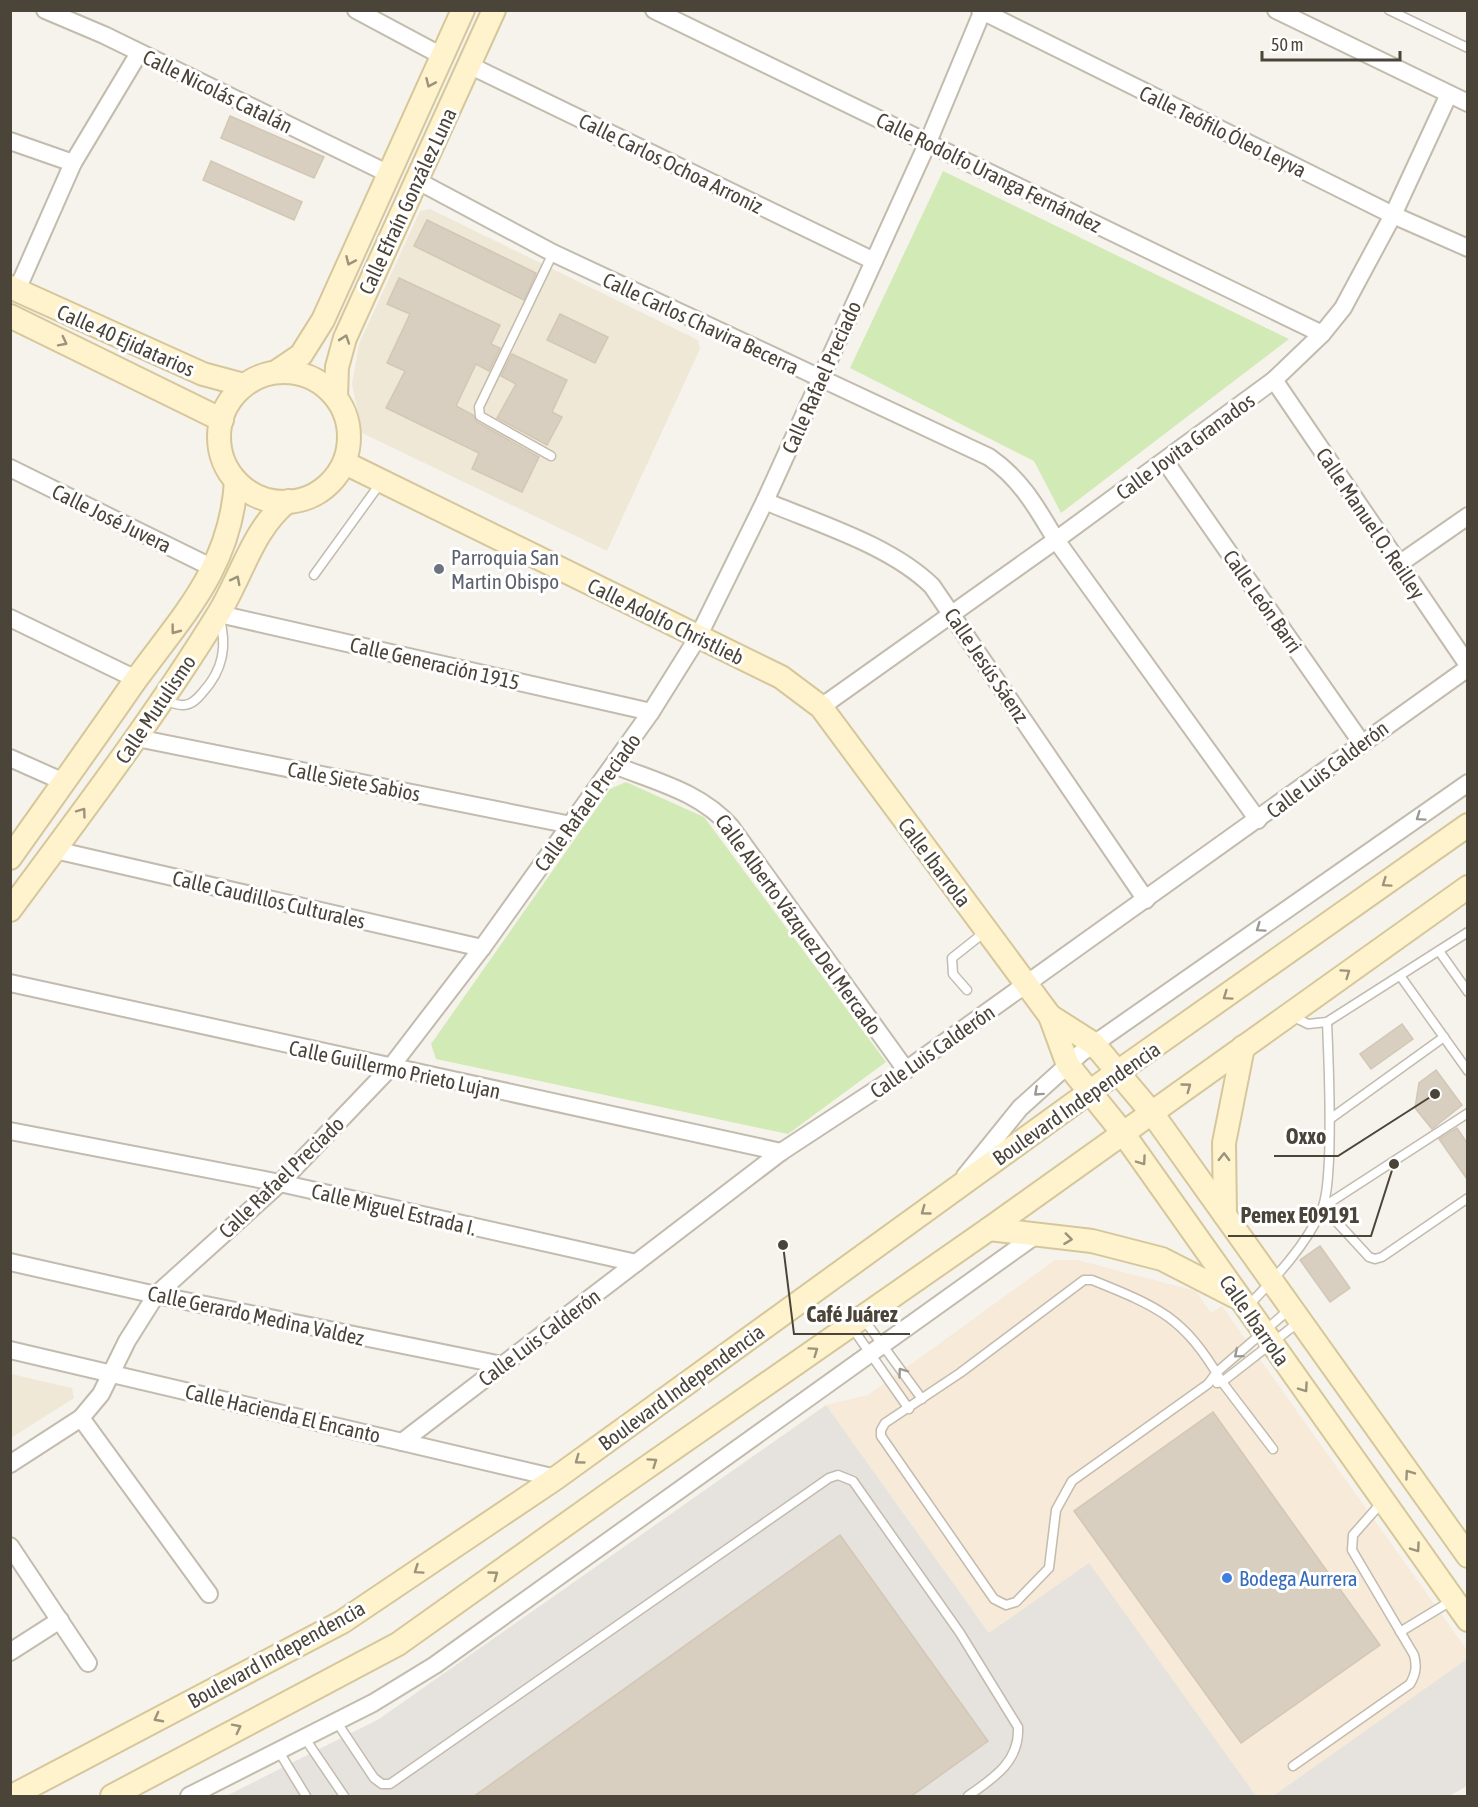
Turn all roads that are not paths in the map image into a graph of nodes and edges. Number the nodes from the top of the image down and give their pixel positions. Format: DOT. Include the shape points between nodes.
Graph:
graph roads {
  1 [pos="45,10"];
  2 [pos="356,10"];
  3 [pos="463,10"];
  4 [pos="494,10"];
  5 [pos="654,10"];
  6 [pos="1276,10"];
  7 [pos="1389,10"];
  8 [pos="982,11"];
  9 [pos="1467,48"];
  10 [pos="140,53"];
  11 [pos="442,56"];
  12 [pos="469,65"];
  13 [pos="1449,94"];
  14 [pos="1467,103"];
  15 [pos="10,141"];
  16 [pos="928,142"];
  17 [pos="73,163"];
  18 [pos="389,174"];
  19 [pos="416,180"];
  20 [pos="1393,215"];
  21 [pos="1467,248"];
  22 [pos="553,253"];
  23 [pos="874,261"];
  24 [pos="14,288"];
  25 [pos="10,316"];
  26 [pos="102,330"];
  27 [pos="1322,334"];
  28 [pos="89,356"];
  29 [pos="276,372"];
  30 [pos="820,380"];
  31 [pos="1274,380"];
  32 [pos="244,385"];
  33 [pos="336,396"];
  34 [pos="222,420"];
  35 [pos="551,456"];
  36 [pos="1165,461"];
  37 [pos="345,463"];
  38 [pos="10,468"];
  39 [pos="236,481"];
  40 [pos="382,481"];
  41 [pos="288,501"];
  42 [pos="765,501"];
  43 [pos="1467,516"];
  44 [pos="1056,540"];
  45 [pos="1399,564"];
  46 [pos="213,568"];
  47 [pos="314,575"];
  48 [pos="952,613"];
  49 [pos="219,614"];
  50 [pos="10,618"];
  51 [pos="698,637"];
  52 [pos="1467,667"];
  53 [pos="136,679"];
  54 [pos="162,700"];
  55 [pos="820,707"];
  56 [pos="651,712"];
  57 [pos="137,738"];
  58 [pos="1361,742"];
  59 [pos="10,758"];
  60 [pos="614,765"];
  61 [pos="64,782"];
  62 [pos="1467,783"];
  63 [pos="1258,820"];
  64 [pos="571,825"];
  65 [pos="1467,825"];
  66 [pos="55,850"];
  67 [pos="10,858"];
  68 [pos="1467,887"];
  69 [pos="1146,900"];
  70 [pos="10,910"];
  71 [pos="987,931"];
  72 [pos="1467,932"];
  73 [pos="482,948"];
  74 [pos="1438,951"];
  75 [pos="1401,976"];
  76 [pos="10,983"];
  77 [pos="1026,984"];
  78 [pos="967,990"];
  79 [pos="1467,992"];
  80 [pos="1289,1014"];
  81 [pos="1050,1016"];
  82 [pos="1327,1022"];
  83 [pos="1444,1037"];
  84 [pos="1094,1044"];
  85 [pos="1243,1047"];
  86 [pos="1068,1065"];
  87 [pos="390,1068"];
  88 [pos="906,1070"];
  89 [pos="1467,1071"];
  90 [pos="1119,1072"];
  91 [pos="1090,1093"];
  92 [pos="1152,1113"];
  93 [pos="1467,1113"];
  94 [pos="1330,1119"];
  95 [pos="10,1131"];
  96 [pos="1123,1133"];
  97 [pos="781,1152"];
  98 [pos="280,1183"];
  99 [pos="954,1190"];
  100 [pos="1467,1198"];
  101 [pos="1323,1207"];
  102 [pos="1225,1215"];
  103 [pos="989,1229"];
  104 [pos="1036,1235"];
  105 [pos="10,1262"];
  106 [pos="636,1263"];
  107 [pos="1272,1281"];
  108 [pos="156,1294"];
  109 [pos="1243,1303"];
  110 [pos="1296,1314"];
  111 [pos="856,1321"];
  112 [pos="1268,1338"];
  113 [pos="10,1350"];
  114 [pos="876,1350"];
  115 [pos="502,1365"];
  116 [pos="1217,1372"];
  117 [pos="113,1373"];
  118 [pos="1222,1382"];
  119 [pos="1208,1384"];
  120 [pos="922,1399"];
  121 [pos="909,1408"];
  122 [pos="81,1418"];
  123 [pos="402,1442"];
  124 [pos="1273,1449"];
  125 [pos="10,1464"];
  126 [pos="556,1478"];
  127 [pos="1383,1500"];
  128 [pos="10,1546"];
  129 [pos="1467,1556"];
  130 [pos="209,1594"];
  131 [pos="1453,1600"];
  132 [pos="60,1620"];
  133 [pos="1467,1620"];
  134 [pos="1400,1632"];
  135 [pos="10,1652"];
  136 [pos="88,1663"];
  137 [pos="335,1721"];
  138 [pos="304,1737"];
  139 [pos="278,1750"];
  140 [pos="1293,1766"];
  141 [pos="12,1797"];
  142 [pos="112,1797"];
  143 [pos="189,1797"];
  144 [pos="306,1797"];
  145 [pos="344,1797"];
  146 [pos="968,1797"];
  1 -- 10 [label="street, Calle Nicolás Catalán"];
  2 -- 11 [label="street"];
  3 -- 11 [label="main road, Calle Efraín González Luna"];
  4 -- 12 [label="main road, Calle Efraín González Luna"];
  5 -- 16 [label="street, Calle Rodolfo Uranga Fernández"];
  6 -- 13 [label="street"];
  7 -- 9 [label="lane"];
  8 -- 16 [label="street, Calle Rafael Preciado"];
  8 -- 20 [label="street, Calle Teófilo Óleo Leyva"];
  10 -- 17 [label="street"];
  10 -- 18 [label="street, Calle Nicolás Catalán"];
  11 -- 18 [label="main road, Calle Efraín González Luna, one-way"];
  12 -- 19 [label="main road, Calle Efraín González Luna"];
  12 -- 23 [label="street, Calle Carlos Ochoa Arroniz"];
  13 -- 14 [label="street"];
  13 -- 20 [label="street, Calle Jovita Granados"];
  15 -- 17 [label="street"];
  16 -- 23 [label="street, Calle Rafael Preciado"];
  16 -- 27 [label="street, Calle Rodolfo Uranga Fernández"];
  17 -- 24 [label="street"];
  18 -- 29 [label="main road, Calle Efraín González Luna, one-way" via="311,342 301,355"];
  19 -- 22 [label="street, Calle Carlos Chavira Becerra"];
  33 -- 19 [label="main road, Calle Efraín González Luna, one-way" via="337,367 345,338"];
  20 -- 21 [label="street, Calle Teófilo Óleo Leyva"];
  20 -- 27 [label="street, Calle Jovita Granados" via="1343,308"];
  22 -- 30 [label="street, Calle Carlos Chavira Becerra"];
  22 -- 35 [label="lane" via="479,407 480,416"];
  23 -- 30 [label="street, Calle Rafael Preciado"];
  24 -- 26 [label="main road, Calle 40 Ejidatarios"];
  25 -- 28 [label="main road, Calle 40 Ejidatarios, one-way"];
  26 -- 28 [label="main road"];
  26 -- 32 [label="main road, Calle 40 Ejidatarios" via="203,374"];
  27 -- 31 [label="street, Calle Jovita Granados"];
  28 -- 34 [label="main road, Calle 40 Ejidatarios"];
  29 -- 32 [label="main road"];
  29 -- 33 [label="main road" via="298,373 319,381"];
  30 -- 42 [label="street, Calle Rafael Preciado"];
  30 -- 44 [label="street, Calle Carlos Chavira Becerra" via="996,462 1029,495"];
  31 -- 36 [label="street, Calle Jovita Granados"];
  31 -- 45 [label="street, Calle Manuel O. Reilley"];
  32 -- 34 [label="main road" via="230,397"];
  33 -- 37 [label="main road" via="350,428"];
  34 -- 39 [label="main road" via="220,447 225,465"];
  36 -- 44 [label="street, Calle Jovita Granados"];
  36 -- 58 [label="street, Calle León Barri"];
  37 -- 40 [label="main road, Calle Adolfo Christlieb"];
  37 -- 41 [label="main road" via="334,480 318,493"];
  38 -- 46 [label="street, Calle José Juvera"];
  39 -- 41 [label="main road" via="264,499"];
  39 -- 46 [label="main road, Calle Mutulismo" via="235,508 227,539"];
  40 -- 47 [label="lane"];
  40 -- 51 [label="main road, Calle Adolfo Christlieb"];
  49 -- 41 [label="main road, Calle Mutulismo, one-way" via="263,528"];
  42 -- 48 [label="street, Calle Jesús Sáenz" via="915,569"];
  42 -- 51 [label="street, Calle Rafael Preciado"];
  43 -- 45 [label="street"];
  44 -- 48 [label="street, Calle Jovita Granados"];
  44 -- 63 [label="street"];
  45 -- 52 [label="street, Calle Manuel O. Reilley"];
  46 -- 53 [label="main road, Calle Mutulismo, one-way" via="179,625"];
  48 -- 55 [label="street, Calle Jovita Granados"];
  48 -- 69 [label="street, Calle Jesús Sáenz"];
  49 -- 54 [label="main road, Calle Mutulismo"];
  49 -- 54 [label="lane" via="225,637 216,678 196,700 184,705"];
  49 -- 56 [label="street, Calle Generación 1915"];
  50 -- 53 [label="street"];
  51 -- 55 [label="main road, Calle Adolfo Christlieb" via="781,677"];
  51 -- 56 [label="street, Calle Rafael Preciado"];
  52 -- 58 [label="street, Calle Luis Calderón"];
  53 -- 61 [label="main road, Calle Mutulismo"];
  54 -- 57 [label="main road, Calle Mutulismo"];
  55 -- 71 [label="main road, Calle Ibarrola"];
  56 -- 60 [label="street, Calle Rafael Preciado"];
  57 -- 64 [label="street, Calle Siete Sabios"];
  66 -- 57 [label="main road, Calle Mutulismo, one-way"];
  58 -- 63 [label="street, Calle Luis Calderón"];
  59 -- 61 [label="street"];
  60 -- 64 [label="street, Calle Rafael Preciado"];
  60 -- 88 [label="street, Calle Alberto Vázquez Del Mercado" via="693,796 715,809 732,827"];
  61 -- 67 [label="main road, Calle Mutulismo"];
  62 -- 84 [label="street, one-way"];
  63 -- 69 [label="street, Calle Luis Calderón"];
  64 -- 73 [label="street, Calle Rafael Preciado"];
  65 -- 90 [label="main road, Boulevard Independencia, one-way"];
  66 -- 70 [label="main road, Calle Mutulismo"];
  66 -- 73 [label="street, Calle Caudillos Culturales"];
  80 -- 68 [label="main road, Boulevard Independencia, one-way"];
  69 -- 77 [label="street, Calle Luis Calderón"];
  71 -- 77 [label="main road, Calle Ibarrola"];
  71 -- 78 [label="lane" via="952,958 953,974"];
  72 -- 74 [label="lane"];
  73 -- 87 [label="street, Calle Rafael Preciado"];
  74 -- 75 [label="lane"];
  74 -- 79 [label="lane"];
  75 -- 82 [label="lane"];
  75 -- 83 [label="lane"];
  76 -- 87 [label="street, Calle Guillermo Prieto Lujan"];
  77 -- 81 [label="main road, Calle Ibarrola"];
  77 -- 88 [label="street, Calle Luis Calderón"];
  80 -- 82 [label="lane" via="1308,1024"];
  80 -- 85 [label="main road, Boulevard Independencia"];
  81 -- 84 [label="main road, Calle Ibarrola"];
  81 -- 86 [label="main road, Calle Ibarrola"];
  82 -- 94 [label="lane"];
  83 -- 89 [label="lane"];
  83 -- 94 [label="lane"];
  84 -- 86 [label="street"];
  84 -- 90 [label="main road, Calle Ibarrola"];
  92 -- 85 [label="main road, Boulevard Independencia, one-way"];
  102 -- 85 [label="main road, one-way" via="1224,1143"];
  86 -- 91 [label="main road, Calle Ibarrola"];
  86 -- 99 [label="street, one-way" via="1020,1108"];
  87 -- 97 [label="street, Calle Guillermo Prieto Lujan"];
  87 -- 98 [label="street, Calle Rafael Preciado"];
  88 -- 97 [label="street, Calle Luis Calderón"];
  90 -- 91 [label="main road, Boulevard Independencia"];
  90 -- 92 [label="main road, Calle Ibarrola"];
  91 -- 96 [label="main road, Calle Ibarrola"];
  91 -- 99 [label="main road, Boulevard Independencia"];
  92 -- 96 [label="main road, Boulevard Independencia"];
  92 -- 102 [label="main road, Calle Ibarrola"];
  93 -- 101 [label="lane"];
  94 -- 101 [label="lane"];
  95 -- 98 [label="street, Calle Miguel Estrada I."];
  96 -- 103 [label="main road, Boulevard Independencia"];
  96 -- 109 [label="main road, Calle Ibarrola, one-way"];
  97 -- 106 [label="street, Calle Luis Calderón"];
  98 -- 106 [label="street, Calle Miguel Estrada I."];
  98 -- 108 [label="street, Calle Rafael Preciado"];
  99 -- 126 [label="main road, Boulevard Independencia, one-way"];
  100 -- 101 [label="lane" via="1375,1259"];
  101 -- 107 [label="lane" via="1307,1236"];
  102 -- 107 [label="main road, Calle Ibarrola"];
  103 -- 104 [label="main road"];
  103 -- 111 [label="main road, Boulevard Independencia"];
  104 -- 109 [label="main road, one-way" via="1092,1241 1162,1259"];
  104 -- 114 [label="street"];
  105 -- 108 [label="street, Calle Gerardo Medina Valdez"];
  106 -- 115 [label="street, Calle Luis Calderón"];
  107 -- 109 [label="lane"];
  107 -- 110 [label="main road, Calle Ibarrola"];
  108 -- 115 [label="street, Calle Gerardo Medina Valdez"];
  108 -- 117 [label="street, Calle Rafael Preciado" via="127,1341"];
  109 -- 112 [label="main road, Calle Ibarrola"];
  110 -- 112 [label="lane"];
  110 -- 112 [label="lane"];
  129 -- 110 [label="main road, Calle Ibarrola, one-way"];
  111 -- 114 [label="lane"];
  111 -- 114 [label="lane"];
  142 -- 111 [label="main road, Boulevard Independencia, one-way" via="398,1644"];
  112 -- 116 [label="lane, one-way"];
  112 -- 118 [label="lane"];
  112 -- 127 [label="main road, Calle Ibarrola, one-way"];
  113 -- 117 [label="street, Calle Hacienda El Encanto"];
  120 -- 114 [label="lane, one-way"];
  114 -- 121 [label="lane"];
  114 -- 137 [label="street" via="435,1665"];
  115 -- 123 [label="street, Calle Luis Calderón"];
  116 -- 118 [label="lane"];
  116 -- 119 [label="lane"];
  116 -- 120 [label="lane" via="1184,1328 1170,1316 1144,1301 1084,1280"];
  117 -- 122 [label="street, Calle Rafael Preciado"];
  117 -- 123 [label="street, Calle Hacienda El Encanto"];
  118 -- 119 [label="lane"];
  118 -- 124 [label="lane"];
  119 -- 121 [label="lane" via="1072,1481 1056,1510 1049,1568 1016,1602 1006,1605 994,1599 882,1436 885,1424"];
  120 -- 121 [label="lane"];
  122 -- 125 [label="street, Calle Rafael Preciado"];
  122 -- 130 [label="street"];
  123 -- 126 [label="street, Calle Hacienda El Encanto"];
  126 -- 141 [label="main road, Boulevard Independencia, one-way" via="342,1622"];
  127 -- 131 [label="main road, Calle Ibarrola, one-way"];
  127 -- 134 [label="lane" via="1353,1535 1352,1550"];
  128 -- 132 [label="street"];
  131 -- 133 [label="main road, Calle Ibarrola"];
  131 -- 134 [label="lane"];
  132 -- 135 [label="street"];
  132 -- 136 [label="street"];
  134 -- 140 [label="lane" via="1416,1664 1410,1684"];
  137 -- 138 [label="street"];
  137 -- 146 [label="lane" via="374,1778 390,1784 838,1475 853,1481 960,1633 1018,1727 1019,1743 1010,1761"];
  138 -- 139 [label="street"];
  138 -- 145 [label="lane"];
  139 -- 143 [label="street"];
  139 -- 144 [label="lane"];
}
